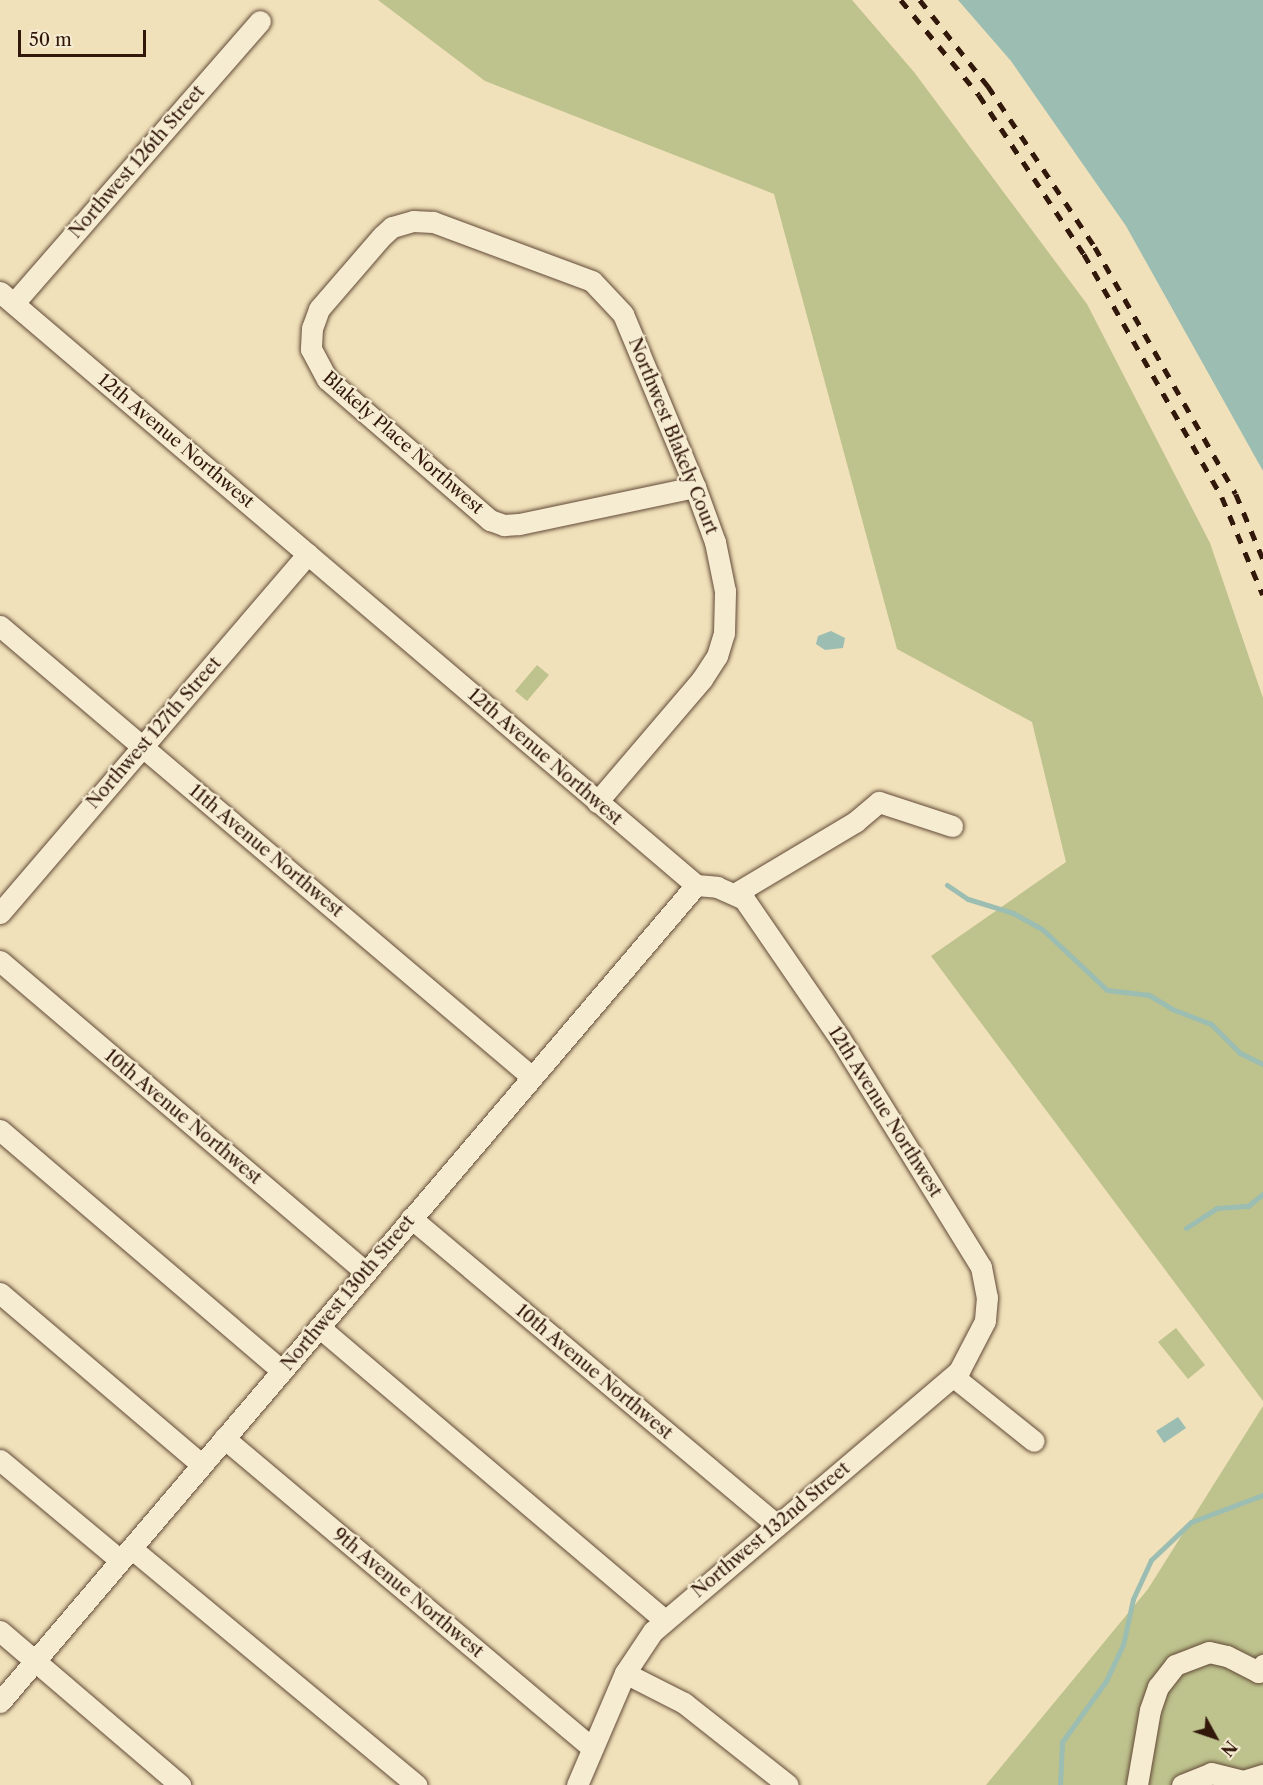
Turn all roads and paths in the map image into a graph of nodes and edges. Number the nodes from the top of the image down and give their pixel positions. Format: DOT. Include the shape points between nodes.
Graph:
graph roads {
  1 [pos="260,21"];
  2 [pos="433,222"];
  3 [pos="7,298"];
  4 [pos="695,487"];
  5 [pos="308,554"];
  6 [pos="0,626"];
  7 [pos="142,746"];
  8 [pos="597,802"];
  9 [pos="952,826"];
  10 [pos="696,885"];
  11 [pos="736,893"];
  12 [pos="0,913"];
  13 [pos="0,962"];
  14 [pos="532,1077"];
  15 [pos="0,1130"];
  16 [pos="411,1218"];
  17 [pos="366,1272"];
  18 [pos="0,1293"];
  19 [pos="987,1297"];
  20 [pos="319,1327"];
  21 [pos="282,1371"];
  22 [pos="954,1377"];
  23 [pos="224,1438"];
  24 [pos="1034,1441"];
  25 [pos="0,1460"];
  26 [pos="202,1465"];
  27 [pos="777,1524"];
  28 [pos="125,1554"];
  29 [pos="664,1620"];
  30 [pos="0,1631"];
  31 [pos="35,1661"];
  32 [pos="1263,1665"];
  33 [pos="624,1673"];
  34 [pos="0,1702"];
  35 [pos="592,1749"];
  36 [pos="1263,1775"];
  37 [pos="180,1785"];
  38 [pos="416,1785"];
  39 [pos="578,1785"];
  40 [pos="788,1785"];
  41 [pos="1137,1785"];
  42 [pos="1182,1785"];
  1 -- 3 [label="street, Northwest 126th Street"];
  2 -- 4 [label="street, Northwest Blakely Court" via="562,268 592,281 608,294 623,314"];
  2 -- 4 [label="street, Blakely Place Northwest" via="392,227 319,309 312,328 311,349 327,380 490,520 504,525"];
  3 -- 5 [label="street, 12th Avenue Northwest"];
  4 -- 8 [label="street, Northwest Blakely Court" via="715,542 725,591 724,633 702,679"];
  5 -- 7 [label="street, Northwest 127th Street"];
  5 -- 8 [label="street, 12th Avenue Northwest"];
  6 -- 7 [label="street, 11th Avenue Northwest"];
  7 -- 12 [label="street, Northwest 127th Street"];
  7 -- 14 [label="street, 11th Avenue Northwest"];
  8 -- 10 [label="street, 12th Avenue Northwest"];
  9 -- 11 [label="street" via="879,802 855,822"];
  10 -- 11 [label="street, 12th Avenue Northwest"];
  10 -- 14 [label="street, Northwest 130th Street"];
  11 -- 19 [label="street, 12th Avenue Northwest" via="839,1037 971,1247 981,1267"];
  13 -- 17 [label="street, 10th Avenue Northwest"];
  14 -- 16 [label="street, Northwest 130th Street"];
  15 -- 21 [label="street"];
  16 -- 17 [label="street, Northwest 130th Street"];
  16 -- 27 [label="street, 10th Avenue Northwest"];
  17 -- 20 [label="street, Northwest 130th Street"];
  18 -- 26 [label="street"];
  19 -- 22 [label="street, Northwest 132nd Street" via="980,1336"];
  20 -- 21 [label="street, Northwest 130th Street"];
  20 -- 29 [label="street"];
  21 -- 23 [label="street, Northwest 130th Street"];
  22 -- 24 [label="street"];
  22 -- 27 [label="street, Northwest 132nd Street"];
  23 -- 26 [label="street, Northwest 130th Street"];
  23 -- 35 [label="street, 9th Avenue Northwest"];
  25 -- 28 [label="street"];
  26 -- 28 [label="street, Northwest 130th Street"];
  27 -- 29 [label="street, Northwest 132nd Street"];
  28 -- 31 [label="street, Northwest 130th Street"];
  28 -- 38 [label="street"];
  29 -- 33 [label="street, Northwest 132nd Street"];
  30 -- 31 [label="street"];
  31 -- 34 [label="street, Northwest 130th Street"];
  31 -- 37 [label="street"];
  32 -- 41 [label="street" via="1258,1672 1227,1656 1209,1652 1175,1665 1158,1687 1152,1704"];
  33 -- 35 [label="street, Northwest 132nd Street"];
  33 -- 40 [label="street" via="684,1703"];
  35 -- 39 [label="street, Northwest 132nd Street"];
  36 -- 42 [label="street" via="1243,1781 1210,1773"];
}
